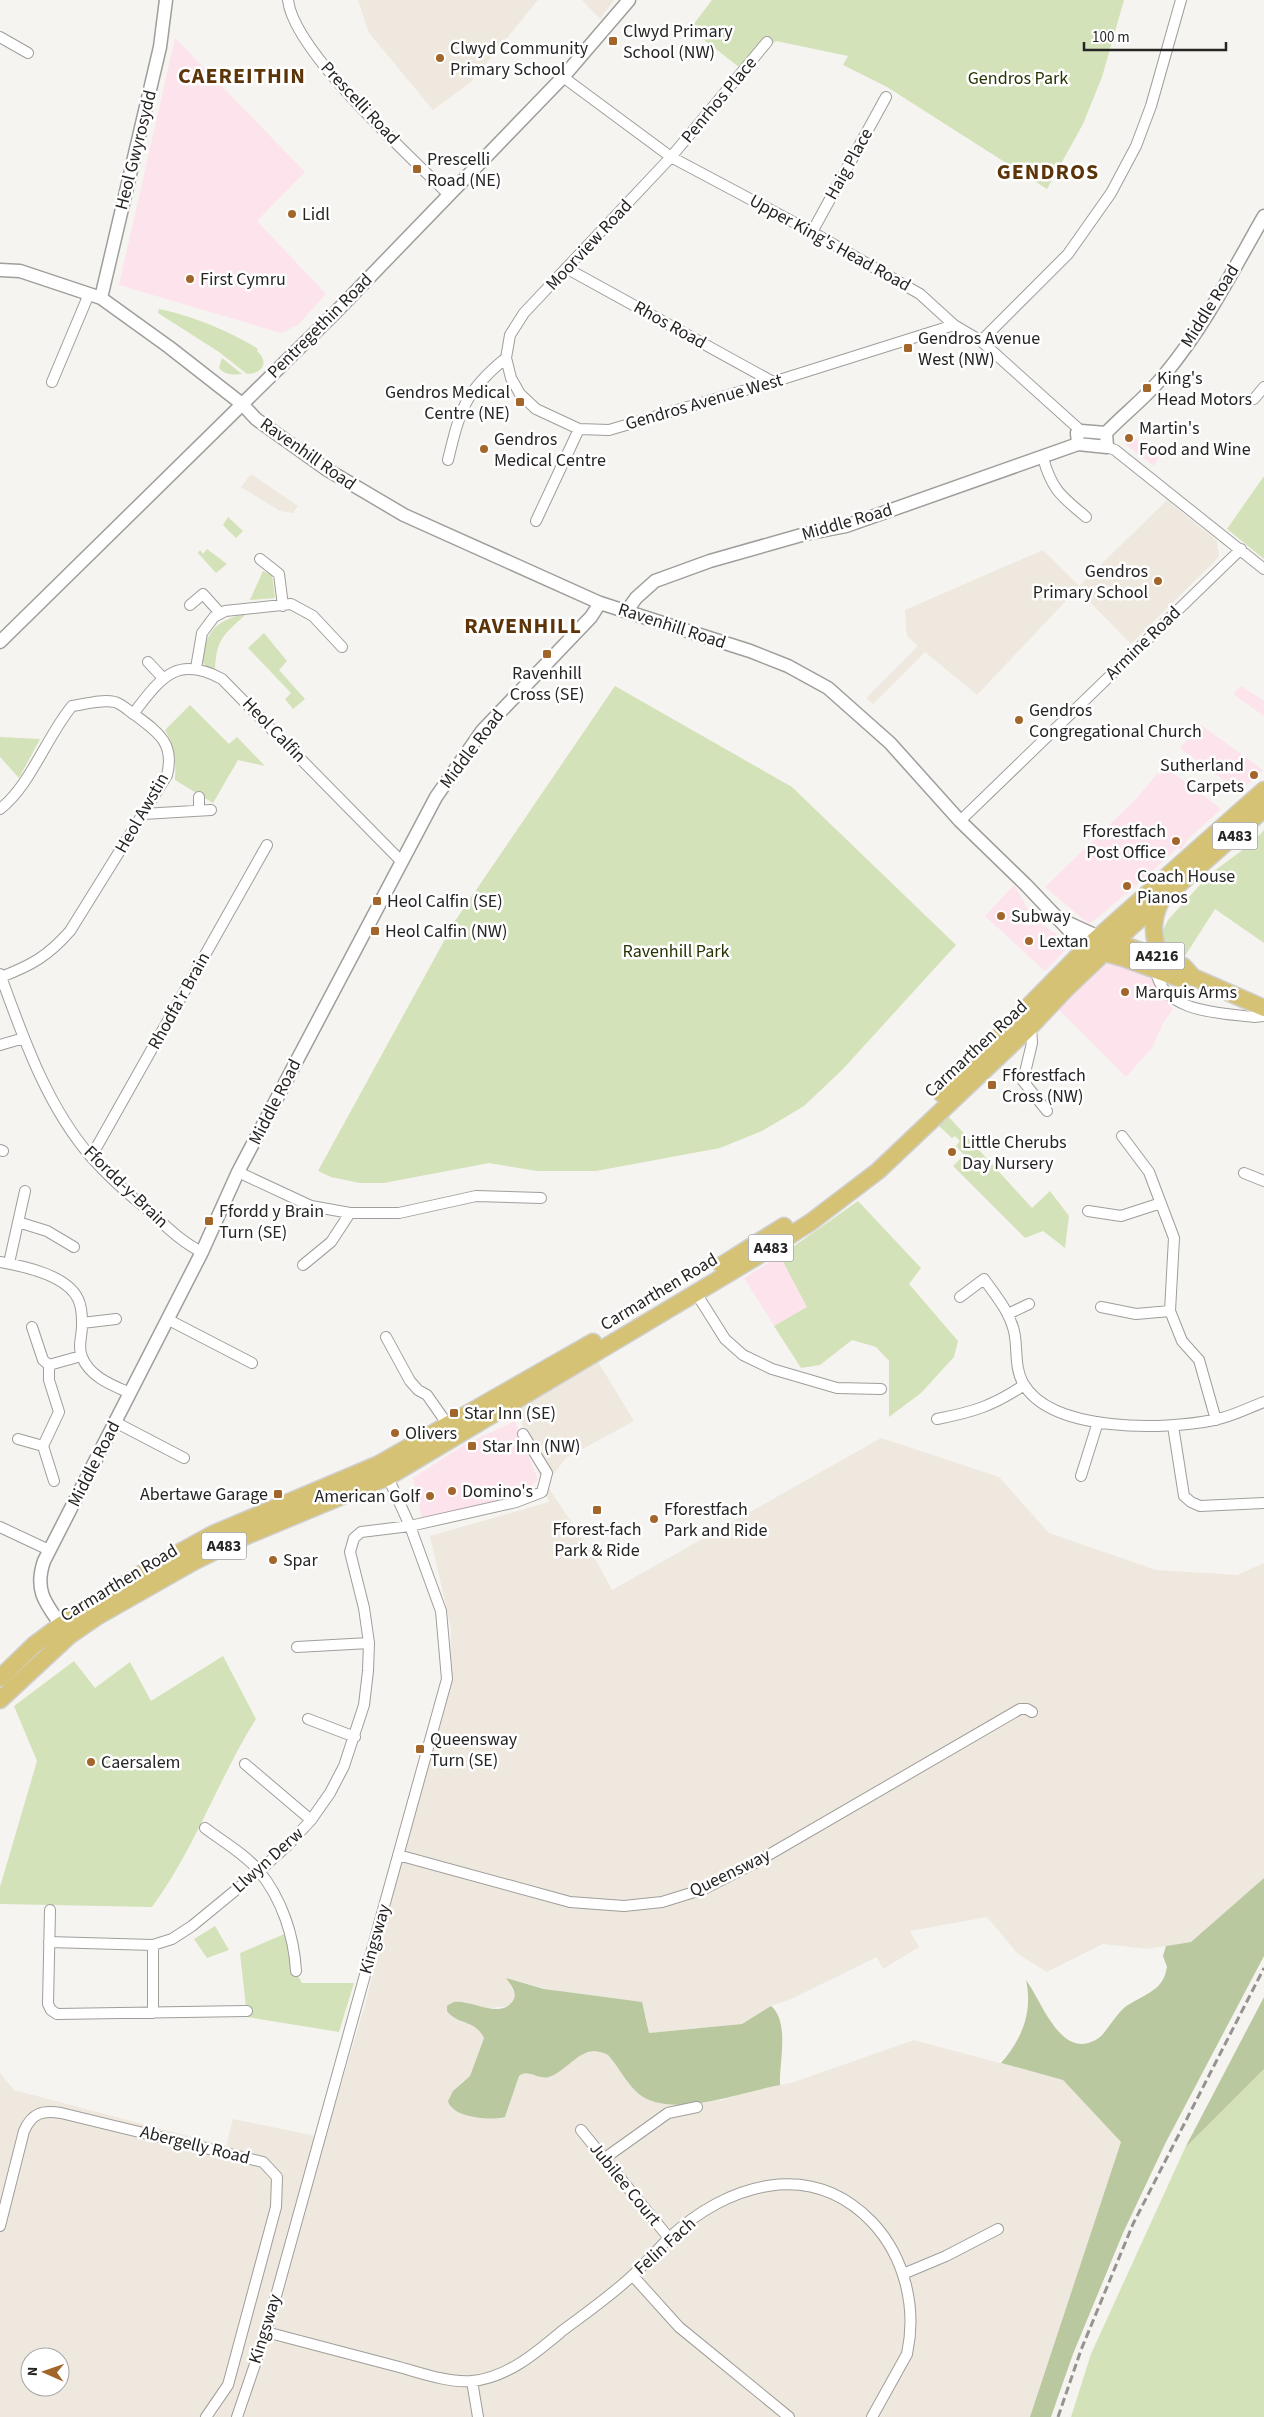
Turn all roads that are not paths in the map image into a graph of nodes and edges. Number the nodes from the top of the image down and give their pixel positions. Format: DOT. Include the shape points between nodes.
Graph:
graph roads {
  1 [pos="166,0"];
  2 [pos="288,0"];
  3 [pos="629,0"];
  4 [pos="1181,0"];
  5 [pos="0,37"];
  6 [pos="767,42"];
  7 [pos="28,53"];
  8 [pos="563,77"];
  9 [pos="886,97"];
  10 [pos="672,157"];
  11 [pos="449,195"];
  12 [pos="1264,216"];
  13 [pos="812,232"];
  14 [pos="566,268"];
  15 [pos="0,270"];
  16 [pos="95,296"];
  17 [pos="954,325"];
  18 [pos="510,335"];
  19 [pos="981,341"];
  20 [pos="506,358"];
  21 [pos="52,382"];
  22 [pos="774,382"];
  23 [pos="1264,387"];
  24 [pos="1254,399"];
  25 [pos="242,404"];
  26 [pos="579,429"];
  27 [pos="1081,431"];
  28 [pos="1106,433"];
  29 [pos="1078,444"];
  30 [pos="1107,446"];
  31 [pos="1043,458"];
  32 [pos="448,460"];
  33 [pos="1086,517"];
  34 [pos="536,520"];
  35 [pos="1241,549"];
  36 [pos="260,559"];
  37 [pos="1264,568"];
  38 [pos="600,603"];
  39 [pos="190,605"];
  40 [pos="283,606"];
  41 [pos="626,612"];
  42 [pos="220,613"];
  43 [pos="0,642"];
  44 [pos="342,647"];
  45 [pos="148,662"];
  46 [pos="196,668"];
  47 [pos="163,678"];
  48 [pos="133,714"];
  49 [pos="1264,790"];
  50 [pos="199,797"];
  51 [pos="0,808"];
  52 [pos="1264,809"];
  53 [pos="199,810"];
  54 [pos="211,810"];
  55 [pos="143,814"];
  56 [pos="960,821"];
  57 [pos="267,845"];
  58 [pos="401,861"];
  59 [pos="1163,898"];
  60 [pos="1053,915"];
  61 [pos="1116,941"];
  62 [pos="1101,945"];
  63 [pos="1086,948"];
  64 [pos="1158,964"];
  65 [pos="0,976"];
  66 [pos="1264,1008"];
  67 [pos="1264,1016"];
  68 [pos="1031,1026"];
  69 [pos="24,1038"];
  70 [pos="0,1045"];
  71 [pos="1047,1111"];
  72 [pos="1122,1136"];
  73 [pos="91,1157"];
  74 [pos="238,1172"];
  75 [pos="1244,1173"];
  76 [pos="1264,1181"];
  77 [pos="25,1191"];
  78 [pos="541,1198"];
  79 [pos="1162,1203"];
  80 [pos="1088,1211"];
  81 [pos="350,1213"];
  82 [pos="18,1222"];
  83 [pos="74,1247"];
  84 [pos="202,1252"];
  85 [pos="4,1262"];
  86 [pos="303,1265"];
  87 [pos="696,1293"];
  88 [pos="960,1297"];
  89 [pos="1029,1304"];
  90 [pos="1101,1308"];
  91 [pos="1170,1311"];
  92 [pos="1008,1314"];
  93 [pos="116,1319"];
  94 [pos="167,1319"];
  95 [pos="82,1323"];
  96 [pos="32,1327"];
  97 [pos="386,1337"];
  98 [pos="81,1356"];
  99 [pos="252,1363"];
  100 [pos="49,1365"];
  101 [pos="1024,1385"];
  102 [pos="882,1389"];
  103 [pos="130,1393"];
  104 [pos="1264,1402"];
  105 [pos="937,1419"];
  106 [pos="1216,1420"];
  107 [pos="116,1422"];
  108 [pos="1098,1422"];
  109 [pos="448,1425"];
  110 [pos="1173,1426"];
  111 [pos="523,1434"];
  112 [pos="18,1439"];
  113 [pos="43,1446"];
  114 [pos="184,1458"];
  115 [pos="384,1470"];
  116 [pos="1081,1476"];
  117 [pos="54,1481"];
  118 [pos="1264,1503"];
  119 [pos="410,1526"];
  120 [pos="0,1527"];
  121 [pos="49,1550"];
  122 [pos="65,1631"];
  123 [pos="369,1643"];
  124 [pos="297,1648"];
  125 [pos="0,1678"];
  126 [pos="0,1700"];
  127 [pos="1032,1712"];
  128 [pos="308,1719"];
  129 [pos="355,1737"];
  130 [pos="245,1764"];
  131 [pos="311,1820"];
  132 [pos="205,1828"];
  133 [pos="398,1856"];
  134 [pos="259,1871"];
  135 [pos="50,1910"];
  136 [pos="49,1942"];
  137 [pos="152,1945"];
  138 [pos="296,1971"];
  139 [pos="247,2011"];
  140 [pos="153,2013"];
  141 [pos="697,2107"];
  142 [pos="581,2130"];
  143 [pos="605,2158"];
  144 [pos="0,2226"];
  145 [pos="998,2228"];
  146 [pos="669,2238"];
  147 [pos="903,2274"];
  148 [pos="633,2276"];
  149 [pos="266,2332"];
  150 [pos="472,2381"];
  151 [pos="206,2417"];
  152 [pos="237,2417"];
  153 [pos="478,2417"];
  154 [pos="789,2417"];
  155 [pos="872,2417"];
  1 -- 16 [label="street, Heol Gwyrosydd" via="156,68"];
  2 -- 11 [label="street, Prescelli Road" via="290,13 315,54 360,105"];
  3 -- 8 [label="street, Pentregethin Road"];
  4 -- 19 [label="street" via="1151,106 1136,146 1111,193 1068,254"];
  5 -- 7 [label="street"];
  6 -- 10 [label="street, Penrhos Place"];
  8 -- 10 [label="street, Upper King's Head Road"];
  8 -- 11 [label="street, Pentregethin Road"];
  9 -- 13 [label="street, Haig Place"];
  10 -- 13 [label="street, Upper King's Head Road"];
  10 -- 14 [label="street, Moorview Road"];
  11 -- 25 [label="street, Pentregethin Road"];
  12 -- 28 [label="street, Middle Road" via="1219,296 1180,355 1164,376"];
  13 -- 17 [label="street, Upper King's Head Road" via="920,294"];
  14 -- 18 [label="street, Moorview Road" via="524,313"];
  14 -- 22 [label="street, Rhos Road"];
  15 -- 16 [label="street, Ravenhill Road" via="20,271"];
  16 -- 21 [label="street"];
  16 -- 25 [label="street, Ravenhill Road" via="169,347"];
  17 -- 19 [label="street, Upper King's Head Road"];
  17 -- 22 [label="street, Gendros Avenue West"];
  18 -- 20 [label="street, Gendros Avenue West"];
  19 -- 27 [label="street, Upper King's Head Road"];
  20 -- 26 [label="street, Gendros Avenue West" via="511,378 520,394 536,409"];
  20 -- 32 [label="street" via="485,375 468,396"];
  22 -- 26 [label="street, Gendros Avenue West" via="609,430"];
  23 -- 24 [label="street"];
  25 -- 38 [label="street, Ravenhill Road" via="256,419 326,470 385,505"];
  25 -- 43 [label="street, Pentregethin Road"];
  26 -- 34 [label="street"];
  27 -- 28 [label="street"];
  27 -- 29 [label="street" via="1077,434"];
  28 -- 30 [label="street"];
  29 -- 30 [label="street"];
  29 -- 31 [label="street, Middle Road"];
  30 -- 35 [label="street"];
  31 -- 33 [label="street" via="1048,477 1058,493"];
  31 -- 41 [label="street, Middle Road" via="846,526 710,561 655,581"];
  35 -- 37 [label="street"];
  35 -- 56 [label="street, Armine Road"];
  36 -- 40 [label="street" via="279,574"];
  38 -- 41 [label="street, Ravenhill Road"];
  38 -- 58 [label="street, Middle Road" via="482,732 436,797"];
  39 -- 42 [label="street" via="203,594"];
  40 -- 42 [label="street"];
  40 -- 44 [label="street" via="291,604 313,616"];
  41 -- 56 [label="street, Ravenhill Road" via="788,666 828,688 890,743"];
  42 -- 46 [label="street" via="202,633"];
  45 -- 47 [label="street"];
  46 -- 47 [label="street"];
  46 -- 58 [label="street, Heol Calfin" via="222,679 234,689"];
  47 -- 48 [label="street"];
  48 -- 51 [label="street, Heol Awstin" via="116,702 72,706 58,723 14,798"];
  48 -- 55 [label="street, Heol Awstin" via="160,735 168,747 170,763 167,775"];
  49 -- 62 [label="main road, Carmarthen Road / A483"];
  50 -- 53 [label="street"];
  52 -- 59 [label="main road, A483"];
  53 -- 54 [label="street"];
  53 -- 55 [label="street"];
  55 -- 65 [label="street, Heol Awstin" via="70,931 52,951 33,964"];
  56 -- 60 [label="street, Ravenhill Road"];
  57 -- 73 [label="street, Rhodfa'r Brain"];
  58 -- 74 [label="street, Middle Road"];
  59 -- 61 [label="main road, A483"];
  59 -- 64 [label="main road" via="1152,927"];
  60 -- 62 [label="street, Ravenhill Road"];
  60 -- 63 [label="street, Ravenhill Road"];
  61 -- 62 [label="main road"];
  61 -- 64 [label="main road, A4216"];
  62 -- 63 [label="main road, Carmarthen Road / A483"];
  62 -- 64 [label="main road, A4216"];
  62 -- 68 [label="main road, Carmarthen Road / A483"];
  63 -- 109 [label="main road, Carmarthen Road / A483" via="879,1157 831,1196 700,1278"];
  64 -- 66 [label="main road, A4216" via="1183,966 1193,977"];
  64 -- 67 [label="street" via="1158,980 1163,989 1189,1007"];
  65 -- 69 [label="street, Ffordd-y-Brain"];
  68 -- 71 [label="street" via="1032,1043 1023,1081"];
  68 -- 87 [label="main road, Carmarthen Road / A483" via="878,1171 811,1222"];
  69 -- 70 [label="street"];
  69 -- 73 [label="street, Ffordd-y-Brain" via="53,1100"];
  72 -- 79 [label="street" via="1149,1172"];
  73 -- 84 [label="street, Ffordd-y-Brain" via="188,1246"];
  74 -- 81 [label="street" via="311,1206"];
  74 -- 84 [label="street, Middle Road"];
  75 -- 76 [label="street"];
  77 -- 82 [label="street"];
  78 -- 81 [label="street" via="476,1196 399,1213"];
  79 -- 80 [label="street" via="1121,1216"];
  79 -- 91 [label="street" via="1174,1238"];
  81 -- 86 [label="street" via="331,1242"];
  82 -- 83 [label="street" via="47,1231"];
  82 -- 85 [label="street"];
  84 -- 94 [label="street, Middle Road"];
  85 -- 95 [label="street" via="45,1273 68,1287 78,1299"];
  87 -- 102 [label="street" via="725,1339 743,1355 772,1369 837,1388"];
  87 -- 115 [label="main road, Carmarthen Road / A483"];
  88 -- 92 [label="street" via="984,1279"];
  89 -- 92 [label="street"];
  90 -- 91 [label="street" via="1136,1314"];
  91 -- 106 [label="street" via="1182,1341 1199,1360"];
  92 -- 101 [label="street" via="1014,1333 1018,1374"];
  93 -- 95 [label="street"];
  94 -- 99 [label="street"];
  94 -- 103 [label="street, Middle Road"];
  95 -- 98 [label="street"];
  96 -- 100 [label="street" via="44,1360"];
  97 -- 109 [label="street" via="410,1381 427,1395"];
  98 -- 100 [label="street"];
  98 -- 103 [label="street" via="100,1378"];
  100 -- 113 [label="street" via="49,1380 59,1412"];
  101 -- 105 [label="street" via="1002,1401"];
  101 -- 108 [label="street" via="1044,1406"];
  103 -- 107 [label="street, Middle Road"];
  104 -- 106 [label="street"];
  106 -- 110 [label="street"];
  107 -- 114 [label="street"];
  107 -- 121 [label="street, Middle Road"];
  108 -- 110 [label="street" via="1136,1427"];
  108 -- 116 [label="street"];
  109 -- 115 [label="main road, Carmarthen Road / A483"];
  110 -- 118 [label="street" via="1184,1496 1190,1502 1200,1506"];
  111 -- 119 [label="street" via="547,1473 542,1492 516,1502"];
  112 -- 113 [label="street"];
  113 -- 117 [label="street"];
  115 -- 119 [label="street, Kingsway"];
  115 -- 122 [label="main road, Carmarthen Road / A483" via="213,1534 149,1569"];
  119 -- 123 [label="street, Llwyn Derw" via="361,1532 352,1542 350,1552"];
  119 -- 133 [label="street, Kingsway" via="441,1611 447,1679"];
  120 -- 121 [label="street"];
  121 -- 122 [label="street, Middle Road" via="40,1570 40,1594"];
  122 -- 125 [label="main road, Carmarthen Road / A483" via="34,1646"];
  122 -- 126 [label="main road, Carmarthen Road / A483"];
  123 -- 124 [label="street"];
  123 -- 129 [label="street, Llwyn Derw" via="364,1705"];
  127 -- 133 [label="street, Queensway" via="1020,1709 753,1864 704,1889 662,1902 624,1906 570,1902"];
  128 -- 129 [label="street"];
  129 -- 131 [label="street, Llwyn Derw" via="330,1793"];
  130 -- 131 [label="street"];
  131 -- 134 [label="street, Llwyn Derw"];
  132 -- 134 [label="street"];
  133 -- 149 [label="street, Kingsway"];
  134 -- 137 [label="street, Llwyn Derw" via="180,1934"];
  134 -- 138 [label="street" via="289,1928"];
  135 -- 136 [label="street"];
  136 -- 137 [label="street, Llwyn Derw"];
  136 -- 140 [label="street" via="48,2004 51,2010 57,2014"];
  137 -- 140 [label="street"];
  139 -- 140 [label="street"];
  141 -- 143 [label="street" via="668,2113"];
  142 -- 143 [label="street, Jubilee Court"];
  143 -- 146 [label="street, Jubilee Court"];
  144 -- 151 [label="street, Abergelly Road" via="24,2131 31,2118 42,2111 263,2162 278,2177 276,2207 228,2385"];
  145 -- 147 [label="street" via="946,2256"];
  146 -- 147 [label="street, Felin Fach" via="730,2196 768,2185 804,2185 830,2192 864,2214 889,2245"];
  146 -- 148 [label="street, Felin Fach"];
  147 -- 155 [label="street, Felin Fach" via="910,2304 910,2343"];
  148 -- 150 [label="street, Felin Fach" via="534,2354 495,2375"];
  148 -- 154 [label="street" via="679,2327"];
  149 -- 150 [label="street, Felin Fach" via="436,2376"];
  149 -- 152 [label="street, Kingsway"];
  150 -- 153 [label="street"];
}
